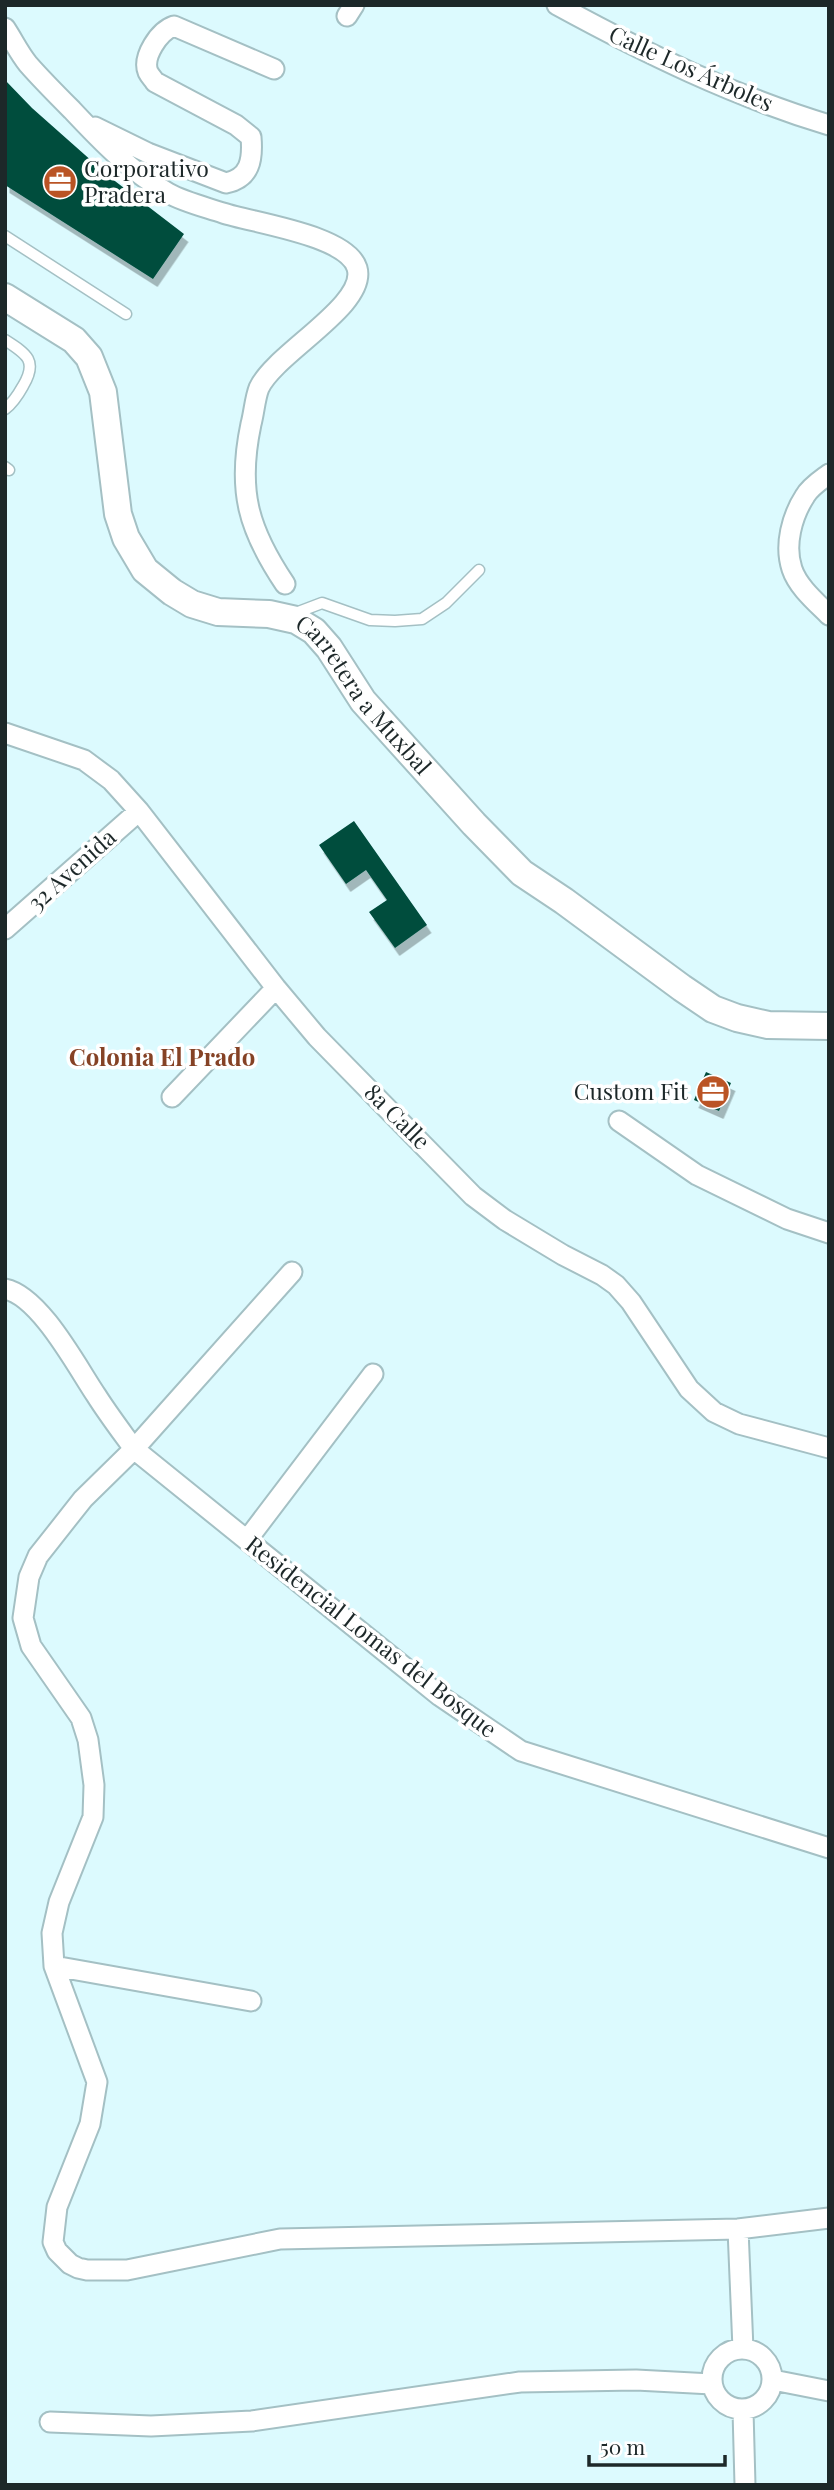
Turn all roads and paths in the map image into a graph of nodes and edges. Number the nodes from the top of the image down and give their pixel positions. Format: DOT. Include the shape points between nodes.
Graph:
graph roads {
  1 [pos="557,5"];
  2 [pos="5,28"];
  3 [pos="274,69"];
  4 [pos="83,122"];
  5 [pos="823,123"];
  6 [pos="829,140"];
  7 [pos="5,236"];
  8 [pos="5,297"];
  9 [pos="127,314"];
  10 [pos="5,340"];
  11 [pos="5,409"];
  12 [pos="829,474"];
  13 [pos="479,570"];
  14 [pos="285,584"];
  15 [pos="829,615"];
  16 [pos="287,618"];
  17 [pos="5,733"];
  18 [pos="139,811"];
  19 [pos="5,929"];
  20 [pos="276,988"];
  21 [pos="829,1026"];
  22 [pos="172,1097"];
  23 [pos="619,1121"];
  24 [pos="829,1233"];
  25 [pos="292,1272"];
  26 [pos="5,1289"];
  27 [pos="373,1374"];
  28 [pos="829,1448"];
  29 [pos="134,1449"];
  30 [pos="247,1540"];
  31 [pos="829,1848"];
  32 [pos="54,1966"];
  33 [pos="251,2001"];
  34 [pos="829,2218"];
  35 [pos="738,2229"];
  36 [pos="743,2349"];
  37 [pos="773,2380"];
  38 [pos="712,2384"];
  39 [pos="829,2391"];
  40 [pos="743,2410"];
  41 [pos="50,2422"];
  42 [pos="744,2485"];
  1 -- 5 [label="street, Calle Los Árboles" via="700,78"];
  2 -- 4 [label="street" via="26,62"];
  3 -- 4 [label="street" via="174,26 157,40 148,56 147,71 155,82 251,137 248,169 237,181 226,183"];
  4 -- 14 [label="street" via="116,156 170,194 296,231 351,256 357,270 356,285 341,307 285,356 260,388 247,444 244,486 250,519"];
  5 -- 6 [label="street"];
  7 -- 9 [label="lane"];
  8 -- 16 [label="main road, Carretera a Muxbal" via="74,340 89,357 103,392 118,514 145,570 192,604 218,612"];
  10 -- 11 [label="lane" via="20,350 31,367"];
  12 -- 15 [label="street" via="806,494 791,526 789,546 792,569"];
  13 -- 16 [label="lane" via="446,603 422,619 370,620 322,603"];
  16 -- 21 [label="main road, Carretera a Muxbal" via="314,631 363,701 522,873 713,1009 768,1025"];
  17 -- 18 [label="street, 8a Calle" via="83,760 111,780"];
  18 -- 19 [label="street, 32 Avenida"];
  18 -- 20 [label="street, 8a Calle"];
  20 -- 22 [label="street"];
  20 -- 28 [label="street, 8a Calle" via="317,1037 473,1196 616,1285 632,1301 689,1389 714,1412 739,1424"];
  23 -- 24 [label="street" via="697,1175 787,1219"];
  25 -- 29 [label="street"];
  26 -- 29 [label="street, Residencial Lomas del Bosque" via="14,1290 50,1323"];
  27 -- 30 [label="street"];
  29 -- 30 [label="street, Residencial Lomas del Bosque"];
  29 -- 32 [label="street" via="55,1532 29,1577 23,1618 31,1646 82,1718 94,1785 93,1817 52,1933"];
  30 -- 31 [label="street, Residencial Lomas del Bosque" via="440,1696 521,1751"];
  32 -- 33 [label="street"];
  32 -- 35 [label="street" via="97,2082 90,2124 57,2207 53,2242 63,2258 78,2268 127,2270 280,2239"];
  34 -- 35 [label="street"];
  35 -- 36 [label="street"];
  36 -- 37 [label="street" via="761,2355"];
  36 -- 38 [label="street" via="719,2359"];
  37 -- 39 [label="street"];
  37 -- 40 [label="street" via="760,2404"];
  38 -- 40 [label="street" via="726,2405"];
  38 -- 41 [label="street" via="520,2382 252,2421 151,2426"];
  40 -- 42 [label="street"];
}
